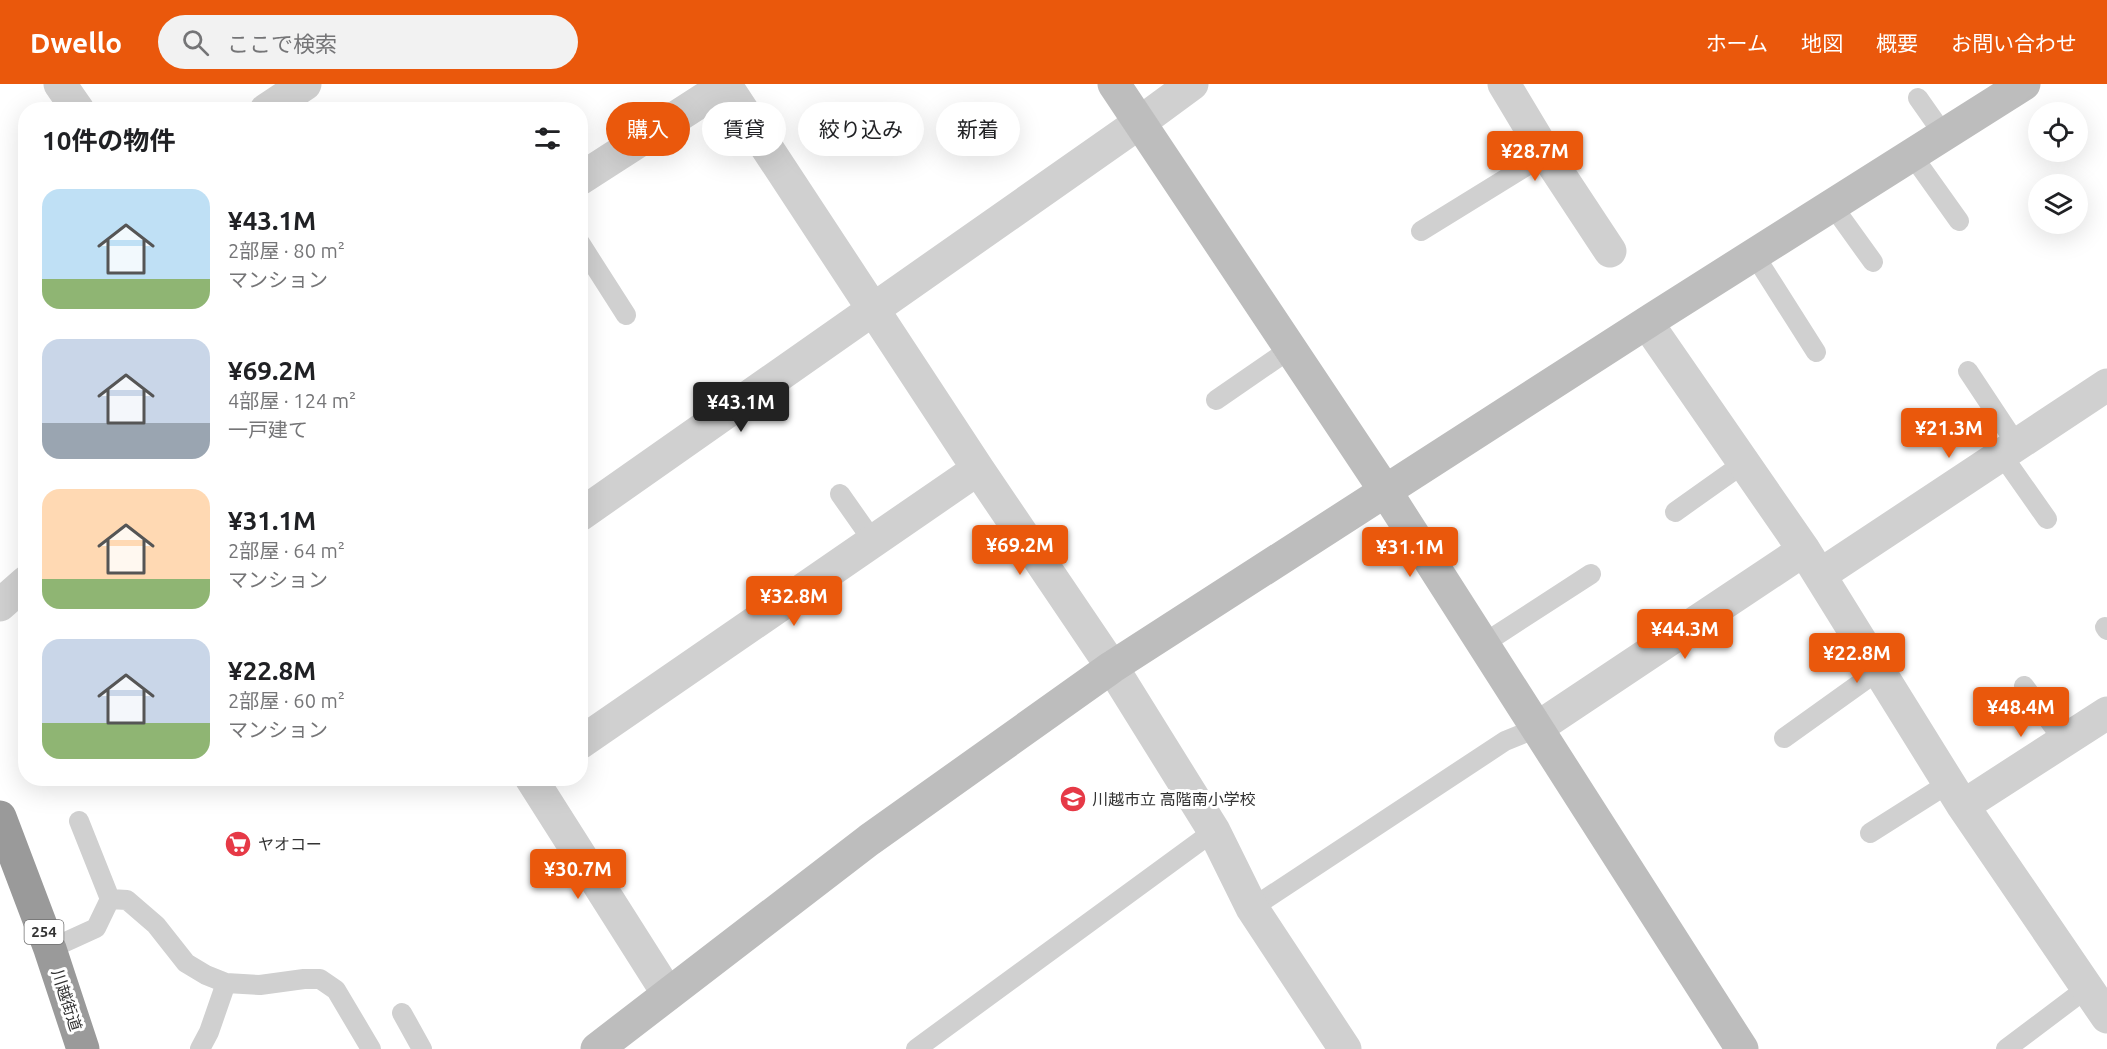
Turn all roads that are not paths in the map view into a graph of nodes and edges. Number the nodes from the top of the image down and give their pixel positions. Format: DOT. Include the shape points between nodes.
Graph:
graph roads {
  1 [pos="60,84"];
  2 [pos="305,84"];
  3 [pos="1114,84"];
  4 [pos="1192,84"];
  5 [pos="2024,84"];
  6 [pos="726,85"];
  7 [pos="1509,86"];
  8 [pos="1918,98"];
  9 [pos="72,102"];
  10 [pos="278,102"];
  11 [pos="1139,123"];
  12 [pos="1944,135"];
  13 [pos="1546,154"];
  14 [pos="1912,155"];
  15 [pos="588,174"];
  16 [pos="1833,206"];
  17 [pos="1959,221"];
  18 [pos="1420,231"];
  19 [pos="1610,251"];
  20 [pos="588,256"];
  21 [pos="1755,256"];
  22 [pos="1873,262"];
  23 [pos="873,310"];
  24 [pos="626,315"];
  25 [pos="1647,323"];
  26 [pos="1290,350"];
  27 [pos="1815,352"];
  28 [pos="1968,371"];
  29 [pos="2105,391"];
  30 [pos="1216,400"];
  31 [pos="2010,450"];
  32 [pos="1744,463"];
  33 [pos="978,469"];
  34 [pos="1386,492"];
  35 [pos="840,494"];
  36 [pos="588,508"];
  37 [pos="1675,512"];
  38 [pos="2047,519"];
  39 [pos="873,541"];
  40 [pos="1812,562"];
  41 [pos="1591,574"];
  42 [pos="18,589"];
  43 [pos="0,605"];
  44 [pos="1483,644"];
  45 [pos="1112,667"];
  46 [pos="1879,670"];
  47 [pos="2024,686"];
  48 [pos="2107,713"];
  49 [pos="1537,728"];
  50 [pos="588,737"];
  51 [pos="1784,738"];
  52 [pos="2064,741"];
  53 [pos="536,786"];
  54 [pos="1956,794"];
  55 [pos="0,817"];
  56 [pos="79,821"];
  57 [pos="1214,831"];
  58 [pos="1870,833"];
  59 [pos="110,899"];
  60 [pos="1252,908"];
  61 [pos="50,949"];
  62 [pos="226,983"];
  63 [pos="2087,988"];
  64 [pos="668,994"];
  65 [pos="402,1013"];
  66 [pos="2107,1017"];
  67 [pos="83,1049"];
  68 [pos="200,1049"];
  69 [pos="371,1049"];
  70 [pos="422,1049"];
  71 [pos="597,1049"];
  72 [pos="916,1049"];
  73 [pos="1345,1049"];
  74 [pos="1742,1049"];
  75 [pos="2006,1049"];
  1 -- 9 [label="street"];
  2 -- 10 [label="street"];
  3 -- 11 [label="street"];
  4 -- 11 [label="street"];
  5 -- 12 [label="street"];
  6 -- 15 [label="street"];
  6 -- 23 [label="street"];
  7 -- 13 [label="street"];
  8 -- 12 [label="lane"];
  11 -- 23 [label="street"];
  11 -- 26 [label="street"];
  12 -- 14 [label="street"];
  13 -- 18 [label="lane"];
  13 -- 19 [label="street"];
  14 -- 16 [label="street"];
  14 -- 17 [label="lane"];
  16 -- 21 [label="street"];
  16 -- 22 [label="lane"];
  20 -- 24 [label="lane"];
  21 -- 25 [label="street"];
  21 -- 27 [label="lane"];
  23 -- 33 [label="street"];
  23 -- 36 [label="street"];
  25 -- 32 [label="street"];
  25 -- 34 [label="street"];
  26 -- 30 [label="lane"];
  26 -- 34 [label="street"];
  28 -- 31 [label="lane"];
  29 -- 31 [label="street"];
  31 -- 38 [label="lane"];
  31 -- 40 [label="street"];
  32 -- 37 [label="lane"];
  32 -- 40 [label="street"];
  33 -- 39 [label="street"];
  33 -- 45 [label="street"];
  34 -- 44 [label="street"];
  34 -- 45 [label="street"];
  35 -- 39 [label="lane"];
  39 -- 50 [label="street"];
  40 -- 46 [label="street"];
  40 -- 49 [label="street"];
  41 -- 44 [label="lane"];
  42 -- 43 [label="street"];
  44 -- 49 [label="street"];
  45 -- 57 [label="street"];
  45 -- 64 [label="street" via="869,840"];
  46 -- 51 [label="lane"];
  46 -- 54 [label="street"];
  47 -- 52 [label="lane"];
  48 -- 52 [label="street"];
  49 -- 60 [label="lane" via="1505,741"];
  49 -- 74 [label="street"];
  52 -- 54 [label="street"];
  53 -- 64 [label="street"];
  54 -- 58 [label="lane"];
  54 -- 63 [label="street"];
  55 -- 61 [label="highway, 川越街道 / 254"];
  56 -- 59 [label="lane"];
  57 -- 60 [label="street"];
  57 -- 72 [label="lane"];
  59 -- 61 [label="lane" via="96,928"];
  59 -- 62 [label="lane" via="127,900 156,925 186,963"];
  60 -- 73 [label="street"];
  61 -- 67 [label="highway, 川越街道 / 254"];
  62 -- 68 [label="lane"];
  62 -- 69 [label="lane" via="260,985 320,979 336,990"];
  63 -- 66 [label="street"];
  63 -- 75 [label="lane"];
  64 -- 71 [label="street"];
  65 -- 70 [label="lane"];
}
